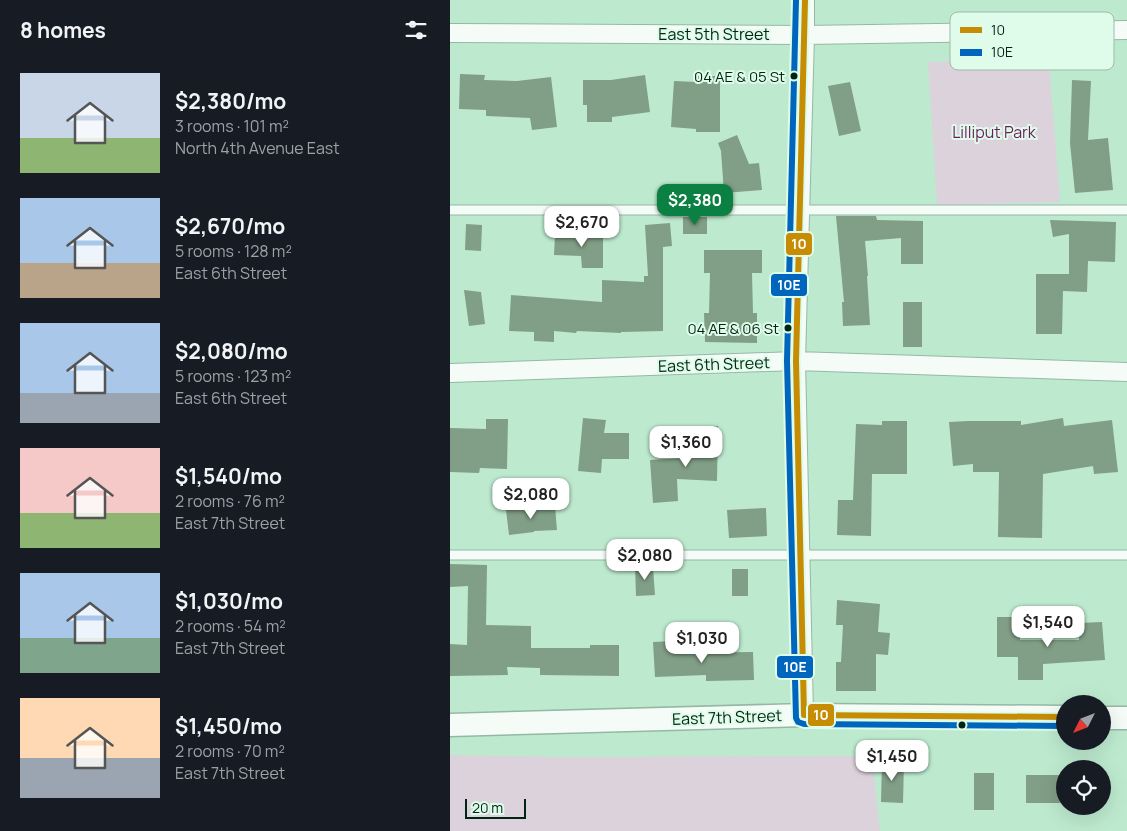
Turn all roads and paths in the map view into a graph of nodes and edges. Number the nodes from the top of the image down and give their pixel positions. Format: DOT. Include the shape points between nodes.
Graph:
graph roads {
  1 [pos="805,0"];
  2 [pos="1114,30"];
  3 [pos="1127,30"];
  4 [pos="450,33"];
  5 [pos="950,33"];
  6 [pos="805,35"];
  7 [pos="800,209"];
  8 [pos="450,210"];
  9 [pos="1127,210"];
  10 [pos="796,361"];
  11 [pos="1127,372"];
  12 [pos="450,373"];
  13 [pos="450,555"];
  14 [pos="801,555"];
  15 [pos="1127,555"];
  16 [pos="804,714"];
  17 [pos="1056,718"];
  18 [pos="1111,718"];
  19 [pos="1127,718"];
  20 [pos="450,725"];
  1 -- 6 [label="street"];
  2 -- 3 [label="street, East 5th Street"];
  4 -- 6 [label="street, East 5th Street"];
  5 -- 6 [label="street, East 5th Street"];
  6 -- 7 [label="street"];
  7 -- 8 [label="lane"];
  7 -- 9 [label="lane"];
  7 -- 10 [label="street"];
  10 -- 11 [label="street, East 6th Street"];
  10 -- 12 [label="street, East 6th Street"];
  10 -- 14 [label="street"];
  13 -- 14 [label="lane"];
  14 -- 15 [label="lane"];
  14 -- 16 [label="street"];
  16 -- 17 [label="street, East 7th Street"];
  16 -- 20 [label="street, East 7th Street"];
  18 -- 19 [label="street"];
}
